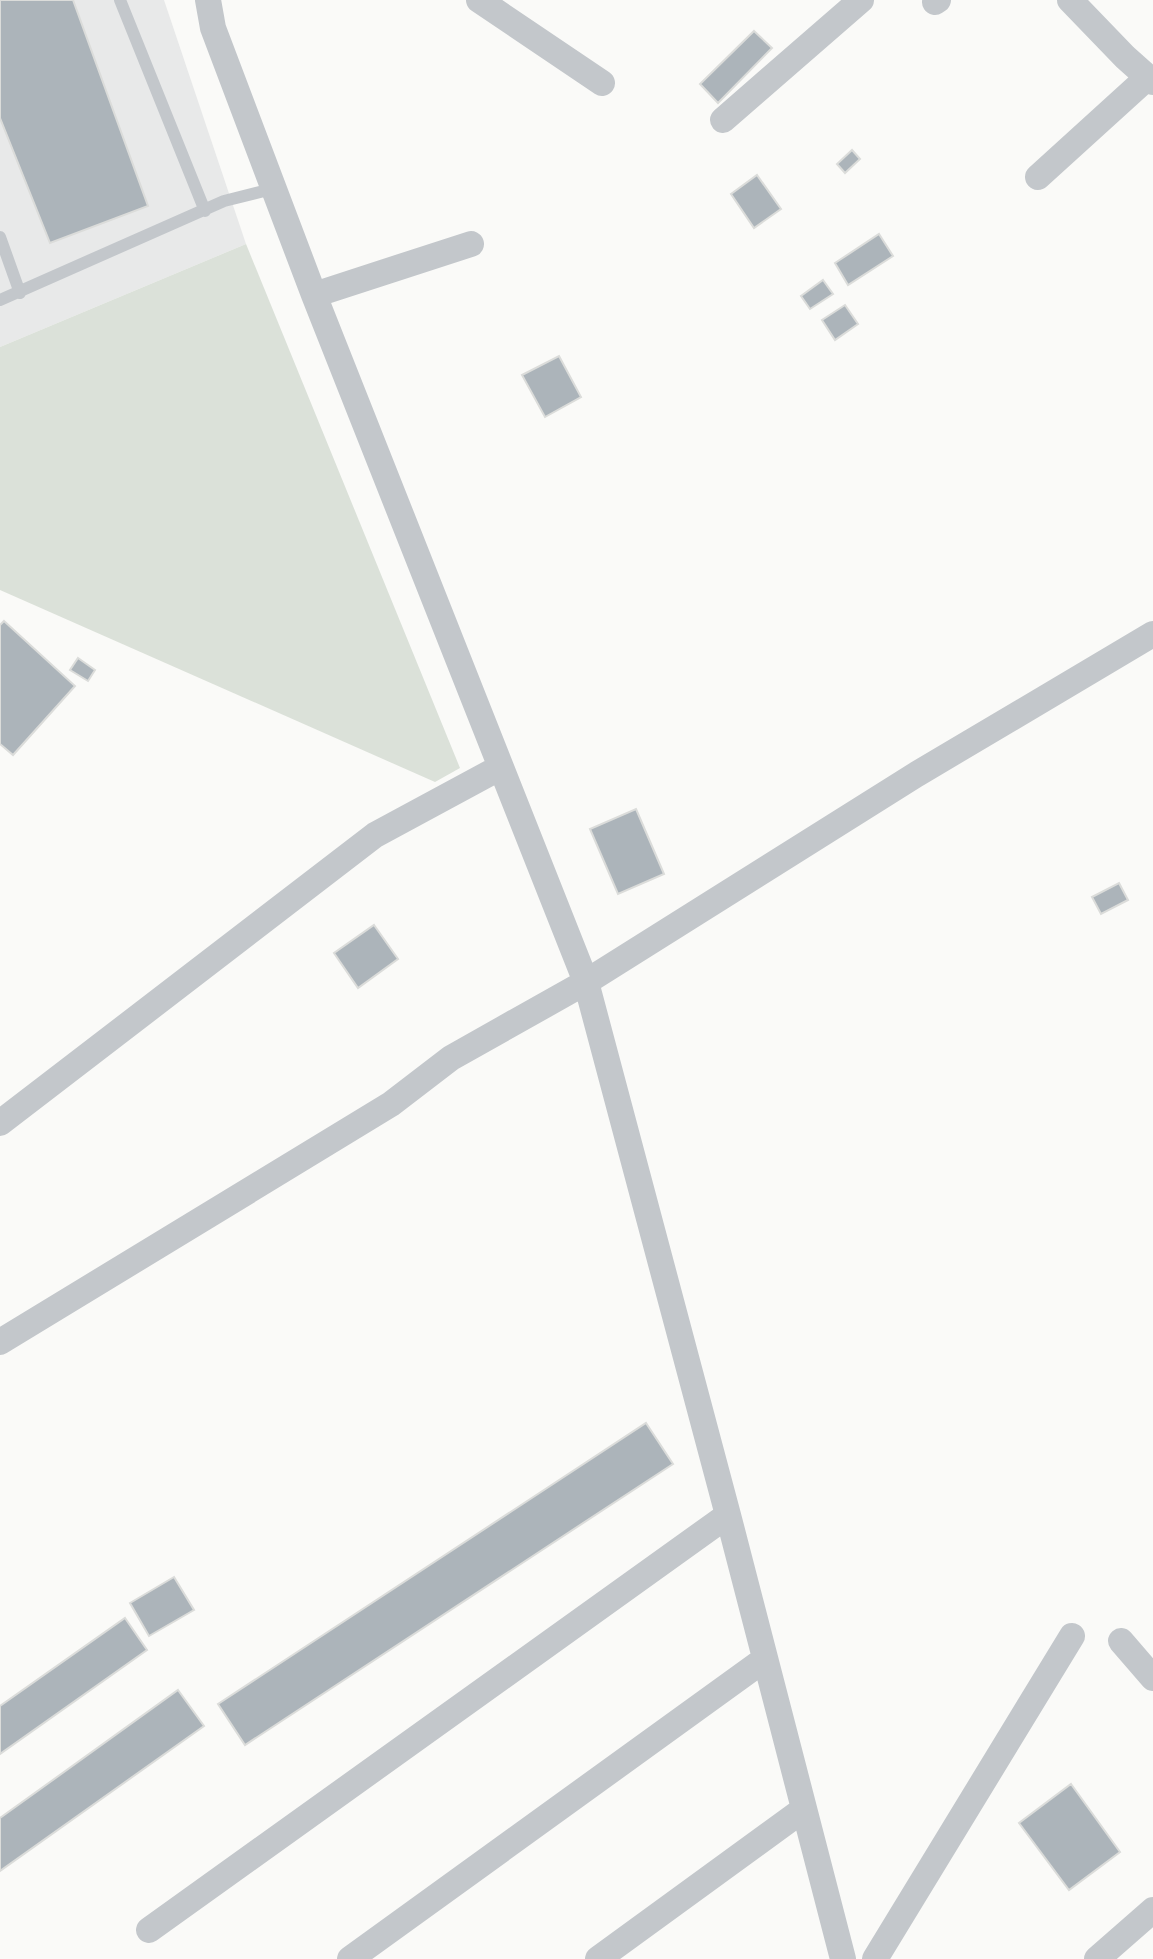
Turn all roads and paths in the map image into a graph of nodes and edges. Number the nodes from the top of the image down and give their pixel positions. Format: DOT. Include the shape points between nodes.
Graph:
graph roads {
  1 [pos="120,0"];
  2 [pos="208,0"];
  3 [pos="479,0"];
  4 [pos="861,0"];
  5 [pos="1070,0"];
  6 [pos="1151,79"];
  7 [pos="602,83"];
  8 [pos="723,121"];
  9 [pos="1038,177"];
  10 [pos="272,189"];
  11 [pos="205,211"];
  12 [pos="0,236"];
  13 [pos="471,244"];
  14 [pos="20,293"];
  15 [pos="314,295"];
  16 [pos="0,300"];
  17 [pos="1153,634"];
  18 [pos="499,768"];
  19 [pos="586,982"];
  20 [pos="0,1123"];
  21 [pos="0,1342"];
  22 [pos="728,1515"];
  23 [pos="1072,1636"];
  24 [pos="1121,1641"];
  25 [pos="765,1659"];
  26 [pos="1153,1678"];
  27 [pos="804,1809"];
  28 [pos="1153,1910"];
  29 [pos="149,1930"];
  30 [pos="838,1956"];
  31 [pos="350,1959"];
  32 [pos="598,1959"];
  33 [pos="875,1959"];
  34 [pos="1097,1959"];
  1 -- 11 [label="lane"];
  2 -- 10 [label="street" via="213,28"];
  3 -- 7 [label="street"];
  4 -- 8 [label="street"];
  5 -- 6 [label="street"];
  6 -- 9 [label="street"];
  10 -- 11 [label="lane" via="224,201"];
  10 -- 15 [label="street"];
  11 -- 14 [label="lane"];
  12 -- 14 [label="lane"];
  13 -- 15 [label="street"];
  14 -- 16 [label="lane"];
  15 -- 18 [label="street"];
  17 -- 19 [label="street" via="917,774"];
  18 -- 19 [label="street"];
  18 -- 20 [label="street" via="374,835"];
  19 -- 21 [label="street" via="451,1058 391,1104"];
  19 -- 22 [label="street"];
  22 -- 25 [label="street"];
  22 -- 29 [label="street"];
  23 -- 33 [label="street"];
  24 -- 26 [label="street"];
  25 -- 27 [label="street"];
  25 -- 31 [label="street"];
  27 -- 30 [label="street"];
  27 -- 32 [label="street"];
  28 -- 34 [label="street"];
}
